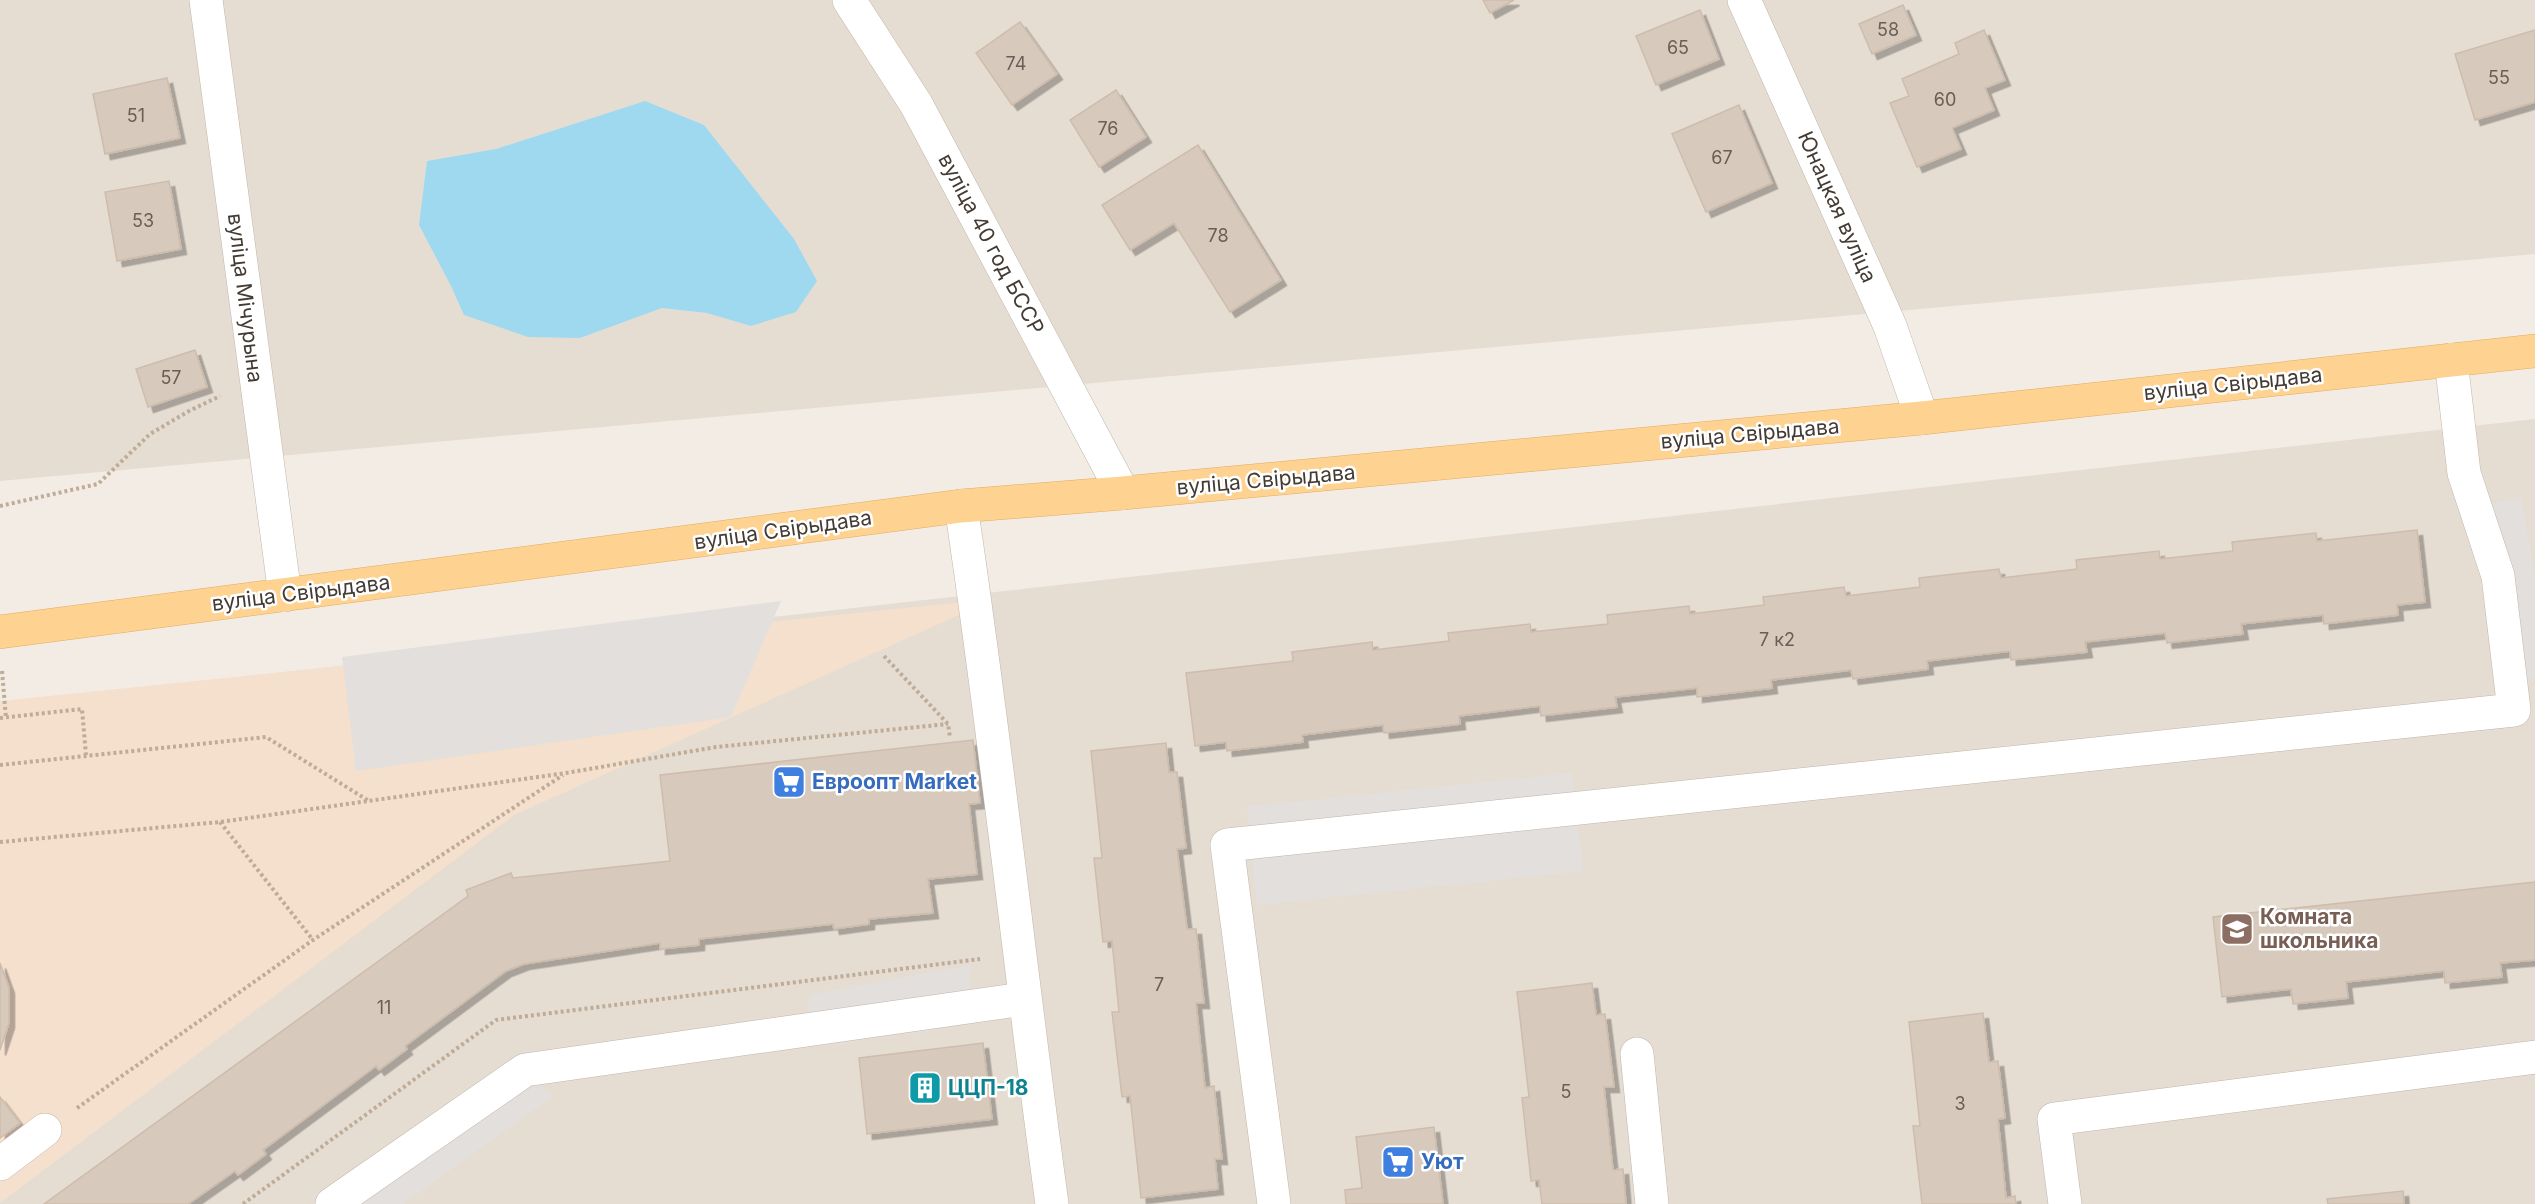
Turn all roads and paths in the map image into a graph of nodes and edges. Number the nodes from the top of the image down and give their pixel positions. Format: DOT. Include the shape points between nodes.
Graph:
graph roads {
  1 [pos="206,0"];
  2 [pos="849,0"];
  3 [pos="1744,0"];
  4 [pos="2535,351"];
  5 [pos="2451,360"];
  6 [pos="256,379"];
  7 [pos="1922,418"];
  8 [pos="1123,494"];
  9 [pos="0,506"];
  10 [pos="961,506"];
  11 [pos="285,595"];
  12 [pos="0,632"];
  13 [pos="884,656"];
  14 [pos="2,666"];
  15 [pos="3,718"];
  16 [pos="948,724"];
  17 [pos="952,748"];
  18 [pos="86,754"];
  19 [pos="0,765"];
  20 [pos="566,773"];
  21 [pos="370,802"];
  22 [pos="220,822"];
  23 [pos="0,842"];
  24 [pos="313,940"];
  25 [pos="980,958"];
  26 [pos="1023,999"];
  27 [pos="1637,1054"];
  28 [pos="2535,1057"];
  29 [pos="45,1130"];
  30 [pos="0,1164"];
  31 [pos="243,1204"];
  32 [pos="332,1204"];
  33 [pos="1052,1204"];
  34 [pos="1274,1204"];
  35 [pos="1652,1204"];
  36 [pos="2065,1204"];
  1 -- 6 [label="street, вуліца Мічурына"];
  2 -- 8 [label="street, вуліца 40 год БССР" via="916,104"];
  3 -- 7 [label="street, Юнацкая вуліца" via="1890,326"];
  4 -- 5 [label="main road, вуліца Свірыдава"];
  5 -- 7 [label="main road, вуліца Свірыдава"];
  5 -- 34 [label="street" via="2464,473 2498,576 2514,710 1227,845"];
  6 -- 9 [label="path" via="150,434 98,484"];
  6 -- 11 [label="street, вуліца Мічурына"];
  7 -- 8 [label="main road, вуліца Свірыдава"];
  8 -- 10 [label="main road, вуліца Свірыдава"];
  10 -- 11 [label="main road, вуліца Свірыдава"];
  10 -- 26 [label="street" via="1002,801"];
  11 -- 12 [label="main road, вуліца Свірыдава"];
  13 -- 16 [label="path"];
  14 -- 15 [label="path"];
  15 -- 18 [label="path" via="81,709"];
  16 -- 17 [label="path"];
  16 -- 20 [label="path" via="716,747"];
  18 -- 19 [label="path"];
  18 -- 21 [label="path" via="266,737"];
  20 -- 21 [label="path"];
  20 -- 24 [label="path"];
  21 -- 22 [label="path"];
  22 -- 23 [label="path"];
  22 -- 24 [label="path"];
  24 -- 29 [label="path"];
  25 -- 31 [label="path" via="496,1020"];
  26 -- 32 [label="street" via="525,1070"];
  26 -- 33 [label="street"];
  27 -- 35 [label="street"];
  28 -- 36 [label="street" via="2054,1119"];
  29 -- 30 [label="street"];
}
